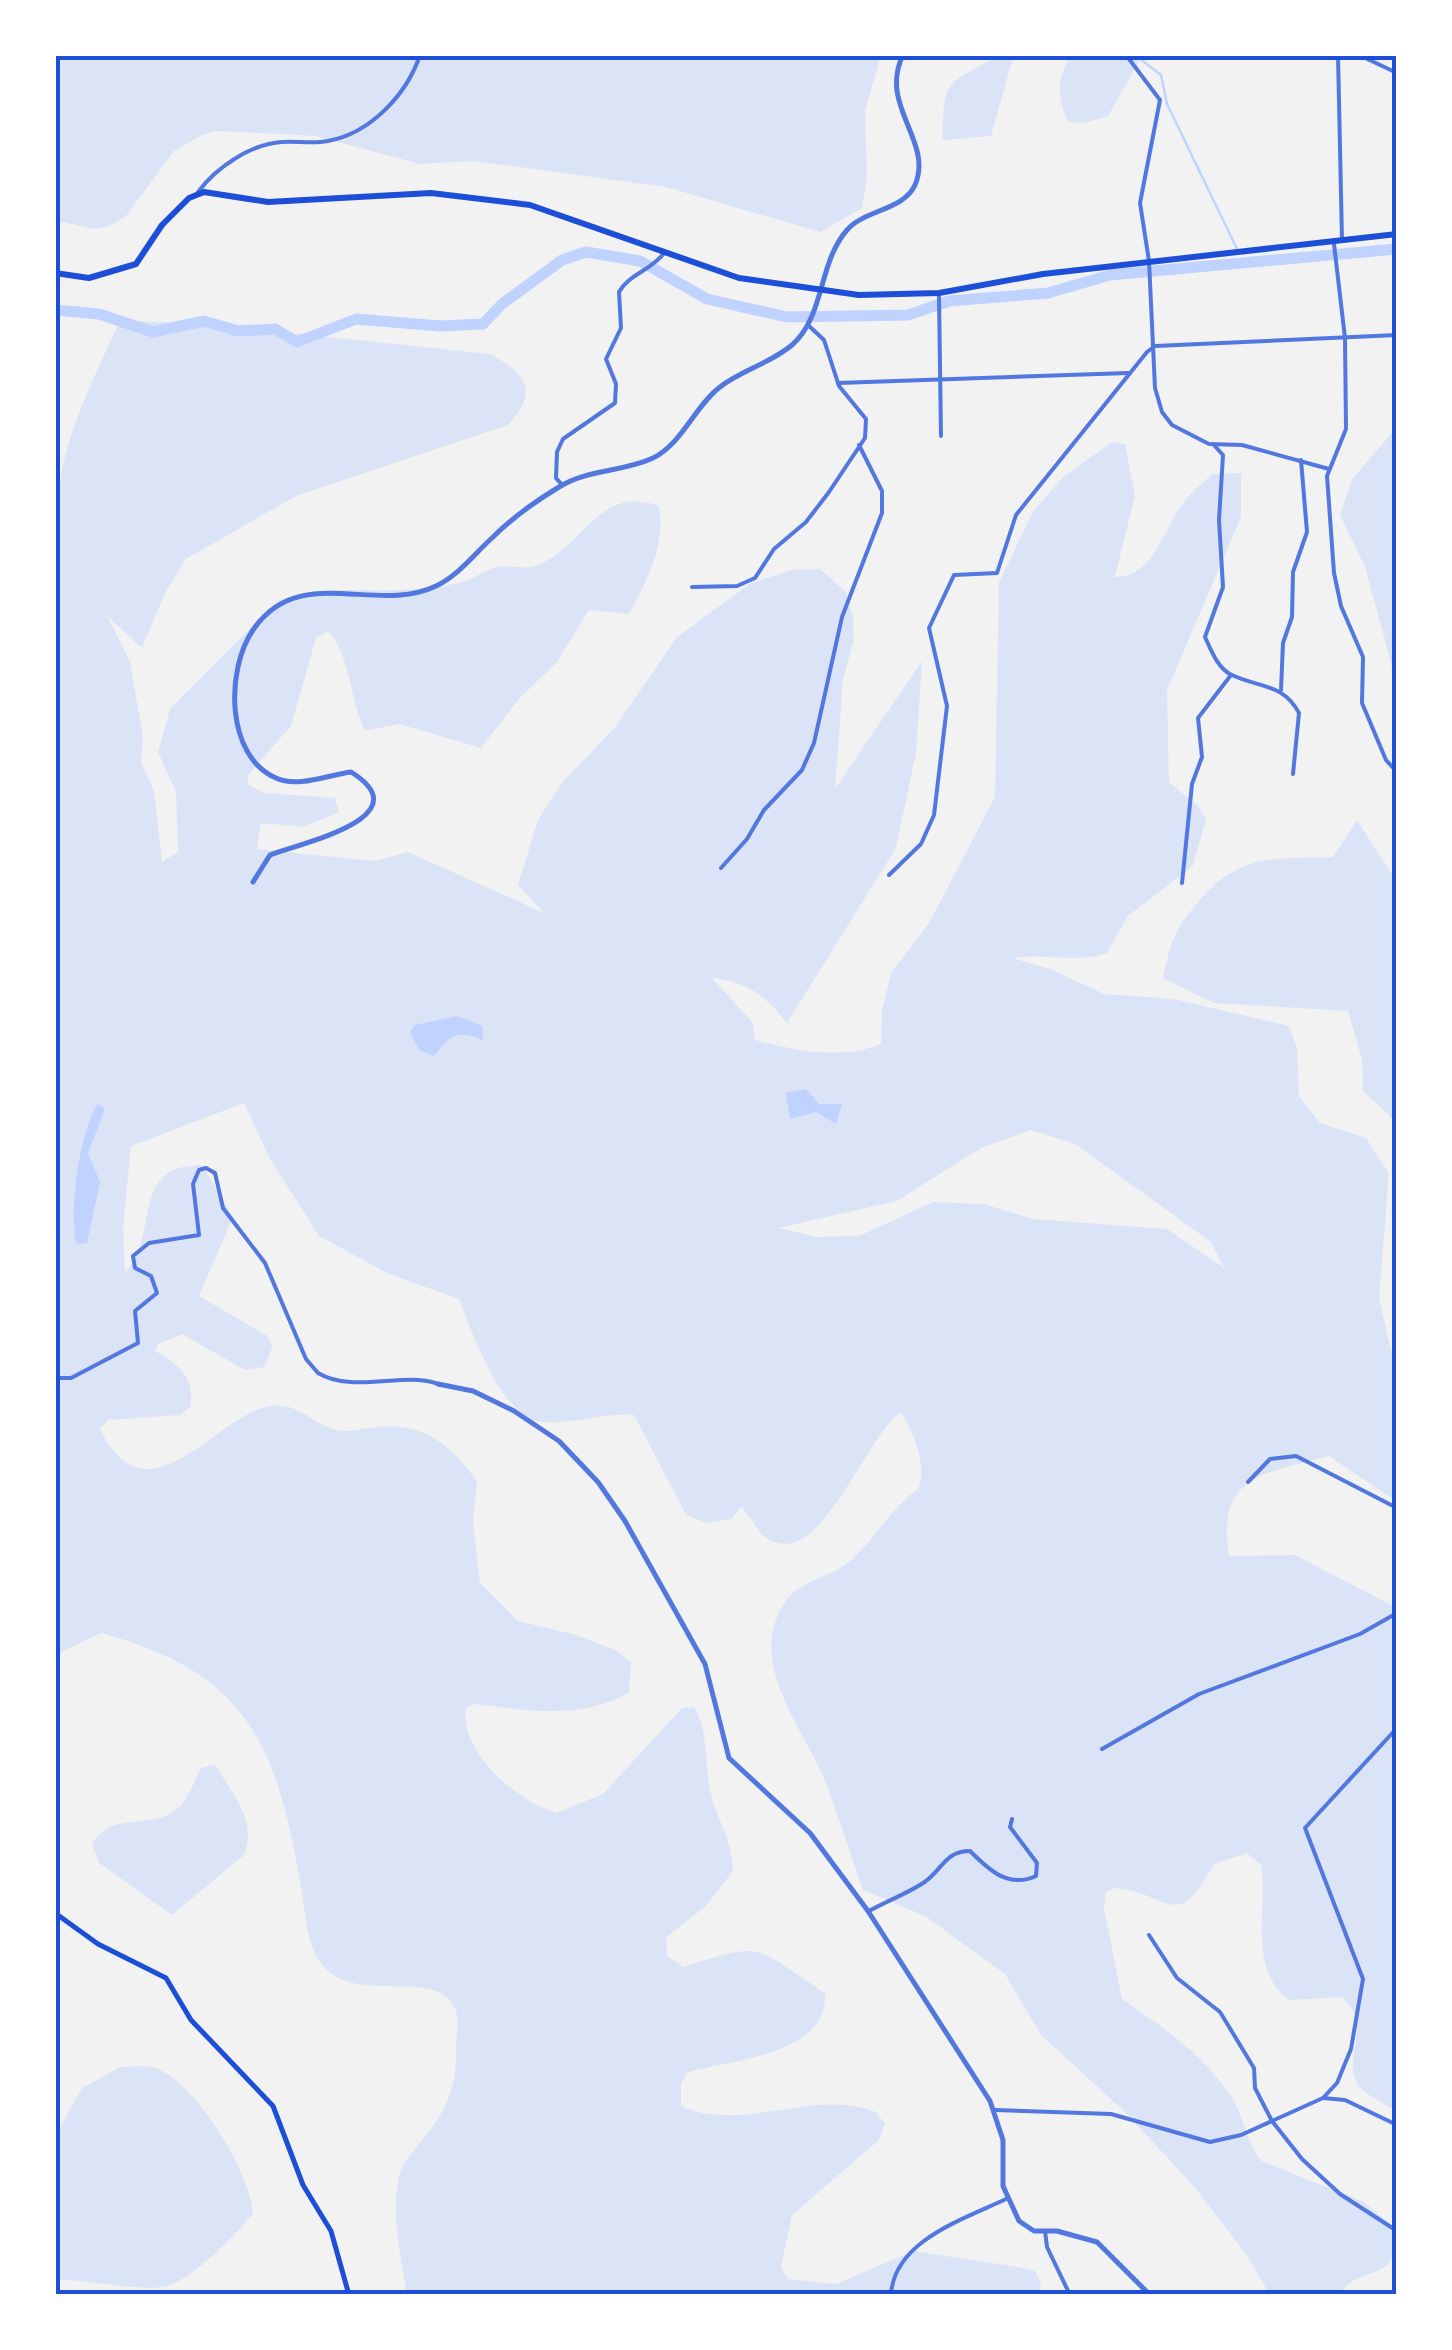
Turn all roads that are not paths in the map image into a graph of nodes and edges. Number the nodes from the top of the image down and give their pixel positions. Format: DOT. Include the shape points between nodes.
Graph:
graph roads {
  1 [pos="420,55"];
  2 [pos="903,55"];
  3 [pos="1126,55"];
  4 [pos="1338,55"];
  5 [pos="1359,55"];
  6 [pos="1397,73"];
  7 [pos="198,192"];
  8 [pos="1397,234"];
  9 [pos="1338,243"];
  10 [pos="665,252"];
  11 [pos="1149,260"];
  12 [pos="55,273"];
  13 [pos="820,291"];
  14 [pos="939,293"];
  15 [pos="808,325"];
  16 [pos="1397,336"];
  17 [pos="1345,338"];
  18 [pos="1155,346"];
  19 [pos="1129,372"];
  20 [pos="940,380"];
  21 [pos="838,383"];
  22 [pos="941,436"];
  23 [pos="1213,444"];
  24 [pos="860,445"];
  25 [pos="1301,460"];
  26 [pos="1329,469"];
  27 [pos="562,485"];
  28 [pos="692,587"];
  29 [pos="1231,675"];
  30 [pos="1281,690"];
  31 [pos="1397,772"];
  32 [pos="1292,774"];
  33 [pos="722,868"];
  34 [pos="889,875"];
  35 [pos="252,882"];
  36 [pos="1182,882"];
  37 [pos="55,1378"];
  38 [pos="438,1384"];
  39 [pos="1248,1482"];
  40 [pos="1397,1508"];
  41 [pos="1397,1612"];
  42 [pos="1397,1728"];
  43 [pos="1102,1749"];
  44 [pos="1012,1819"];
  45 [pos="868,1911"];
  46 [pos="55,1912"];
  47 [pos="1149,1935"];
  48 [pos="1323,2098"];
  49 [pos="995,2110"];
  50 [pos="1272,2121"];
  51 [pos="1397,2125"];
  52 [pos="1008,2198"];
  53 [pos="1045,2230"];
  54 [pos="1397,2231"];
  55 [pos="348,2295"];
  56 [pos="891,2295"];
  57 [pos="1070,2295"];
  58 [pos="1150,2295"];
  1 -- 7 [label="street" via="404,94 354,129 324,142 262,146 221,168"];
  2 -- 13 [label="street" via="897,102 918,154 917,180 911,192 847,229"];
  3 -- 11 [label="street" via="1160,100 1140,203"];
  4 -- 9 [label="street"];
  5 -- 6 [label="street"];
  7 -- 10 [label="main road" via="268,202 430,193 478,197 530,205"];
  7 -- 12 [label="main road" via="162,225 136,264 89,278"];
  8 -- 9 [label="main road"];
  9 -- 11 [label="main road"];
  9 -- 17 [label="street"];
  10 -- 13 [label="main road" via="739,278"];
  10 -- 27 [label="street" via="652,270 619,292 621,328 606,358 615,403 563,439 556,478"];
  11 -- 14 [label="main road"];
  11 -- 18 [label="street"];
  13 -- 14 [label="main road"];
  13 -- 15 [label="street"];
  14 -- 20 [label="street"];
  15 -- 21 [label="street" via="824,340"];
  15 -- 27 [label="street" via="792,345 718,388 656,457"];
  16 -- 17 [label="street"];
  17 -- 18 [label="street"];
  17 -- 26 [label="street" via="1346,429"];
  18 -- 19 [label="street"];
  18 -- 23 [label="street" via="1162,412 1172,425"];
  19 -- 20 [label="street"];
  19 -- 34 [label="street" via="1016,515 997,573 954,575 933,616 930,645 947,706 936,798 921,844"];
  20 -- 21 [label="street"];
  20 -- 22 [label="street"];
  21 -- 24 [label="street" via="866,419"];
  23 -- 25 [label="street"];
  23 -- 29 [label="street" via="1223,455 1223,587 1205,636"];
  24 -- 28 [label="street" via="806,522 774,549 754,578 738,586"];
  24 -- 33 [label="street" via="882,491 882,513 842,616 814,743 802,770"];
  25 -- 26 [label="street"];
  25 -- 30 [label="street" via="1307,532 1293,572"];
  26 -- 31 [label="street" via="1334,573 1363,657 1362,703"];
  27 -- 35 [label="street" via="438,585 398,595 312,592 266,614 252,630 236,673 240,734 252,758 277,779 294,782 350,772 368,786 371,800 362,821 339,834 270,854"];
  29 -- 30 [label="street"];
  29 -- 36 [label="street" via="1198,718 1202,757 1192,784"];
  30 -- 32 [label="street" via="1299,713"];
  37 -- 38 [label="street" via="72,1378 138,1343 135,1310 153,1300 156,1286 133,1256 149,1243 199,1235 194,1184 206,1168 215,1173 224,1208 265,1263 318,1374 371,1384"];
  38 -- 45 [label="street" via="473,1391 514,1411 559,1441 598,1482 705,1664 728,1758 810,1833"];
  39 -- 40 [label="street" via="1270,1459 1296,1456"];
  41 -- 43 [label="street" via="1360,1634 1199,1694"];
  42 -- 48 [label="street" via="1305,1828 1363,1979 1351,2049"];
  44 -- 45 [label="street" via="1010,1827 1038,1863 1036,1876 1000,1876 961,1851 928,1880"];
  45 -- 49 [label="street"];
  46 -- 55 [label="main road" via="98,1944 166,1978 191,2020 274,2106 303,2185 331,2231"];
  47 -- 50 [label="street" via="1177,1978 1220,2012 1254,2068"];
  48 -- 50 [label="street"];
  48 -- 51 [label="street" via="1345,2100"];
  49 -- 50 [label="street" via="1111,2114 1210,2142"];
  49 -- 52 [label="street"];
  50 -- 54 [label="street" via="1331,2186"];
  52 -- 53 [label="street" via="1024,2227"];
  52 -- 56 [label="street" via="908,2254 894,2274"];
  53 -- 57 [label="street"];
  53 -- 58 [label="street" via="1096,2242"];
}
